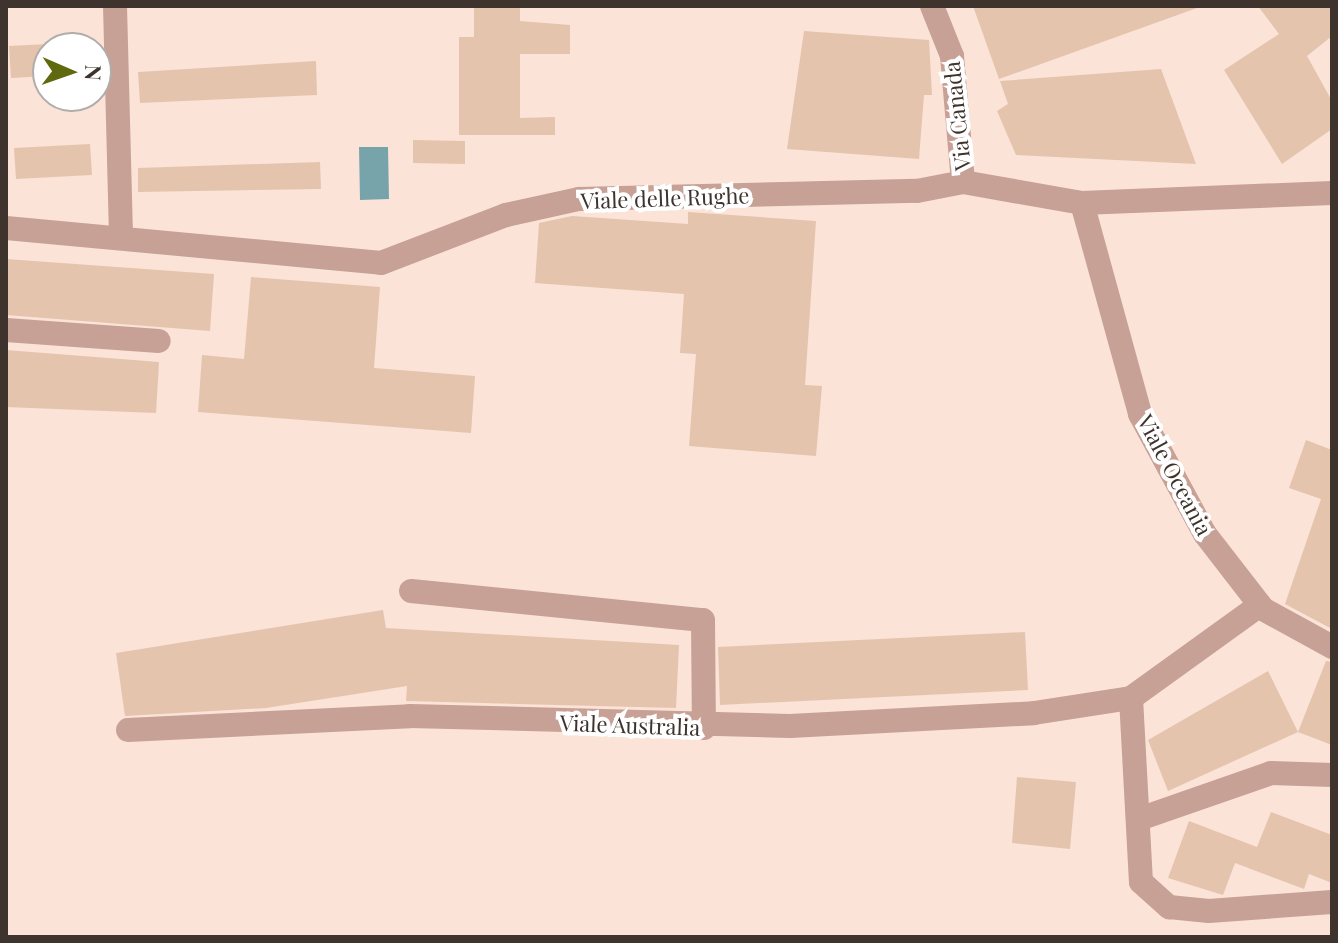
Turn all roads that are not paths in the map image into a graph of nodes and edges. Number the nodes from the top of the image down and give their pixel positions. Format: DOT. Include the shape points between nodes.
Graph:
graph roads {
  1 [pos="115,6"];
  2 [pos="932,6"];
  3 [pos="963,182"];
  4 [pos="1332,193"];
  5 [pos="1082,203"];
  6 [pos="6,228"];
  7 [pos="121,236"];
  8 [pos="6,330"];
  9 [pos="159,341"];
  10 [pos="411,591"];
  11 [pos="1260,605"];
  12 [pos="1332,647"];
  13 [pos="1131,698"];
  14 [pos="704,728"];
  15 [pos="128,730"];
  16 [pos="1332,775"];
  17 [pos="1142,818"];
  18 [pos="1332,902"];
  1 -- 7 [label="street"];
  2 -- 3 [label="street, Via Canada" via="952,56"];
  3 -- 5 [label="street, Viale delle Rughe"];
  3 -- 7 [label="street, Viale delle Rughe" via="917,191 579,199 506,215 381,263"];
  4 -- 5 [label="street, Viale delle Rughe"];
  5 -- 11 [label="street, Viale Oceania" via="1140,414 1205,534"];
  6 -- 7 [label="street, Viale delle Rughe"];
  8 -- 9 [label="street"];
  10 -- 14 [label="street" via="703,620"];
  11 -- 12 [label="street, Viale Oceania"];
  11 -- 13 [label="street, Viale Australia"];
  13 -- 14 [label="street, Viale Australia" via="961,719"];
  13 -- 17 [label="street"];
  14 -- 15 [label="street, Viale Australia" via="410,716"];
  16 -- 17 [label="street" via="1271,773"];
  17 -- 18 [label="street" via="1141,882 1169,907"];
}
